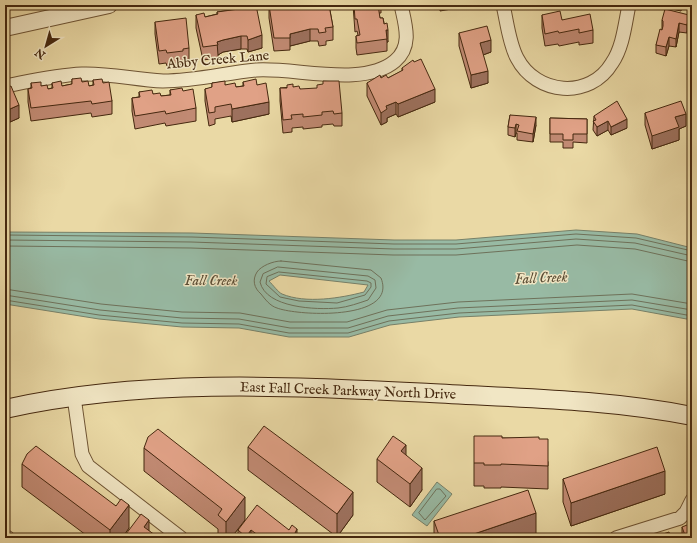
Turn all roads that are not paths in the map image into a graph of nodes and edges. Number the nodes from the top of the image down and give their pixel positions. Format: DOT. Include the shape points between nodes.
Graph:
graph roads {
  1 [pos="109,5"];
  2 [pos="401,5"];
  3 [pos="503,5"];
  4 [pos="629,5"];
  5 [pos="5,28"];
  6 [pos="5,86"];
  7 [pos="74,396"];
  8 [pos="5,409"];
  9 [pos="692,416"];
  10 [pos="692,500"];
  11 [pos="5,536"];
  12 [pos="8,538"];
  13 [pos="181,538"];
  14 [pos="616,538"];
  1 -- 5 [label="street"];
  2 -- 6 [label="street, Abby Creek Lane" via="407,33 403,52 388,66 361,74 332,75 266,70 191,80 161,81 85,74 50,77"];
  3 -- 4 [label="street" via="515,54 524,68 542,83 564,89 587,85 610,68 620,47"];
  7 -- 8 [label="main road, East Fall Creek Parkway North Drive"];
  7 -- 9 [label="main road, East Fall Creek Parkway North Drive" via="181,388 306,387 572,400"];
  7 -- 13 [label="street" via="82,454 88,466"];
  10 -- 14 [label="street" via="680,518"];
  11 -- 12 [label="street"];
}
